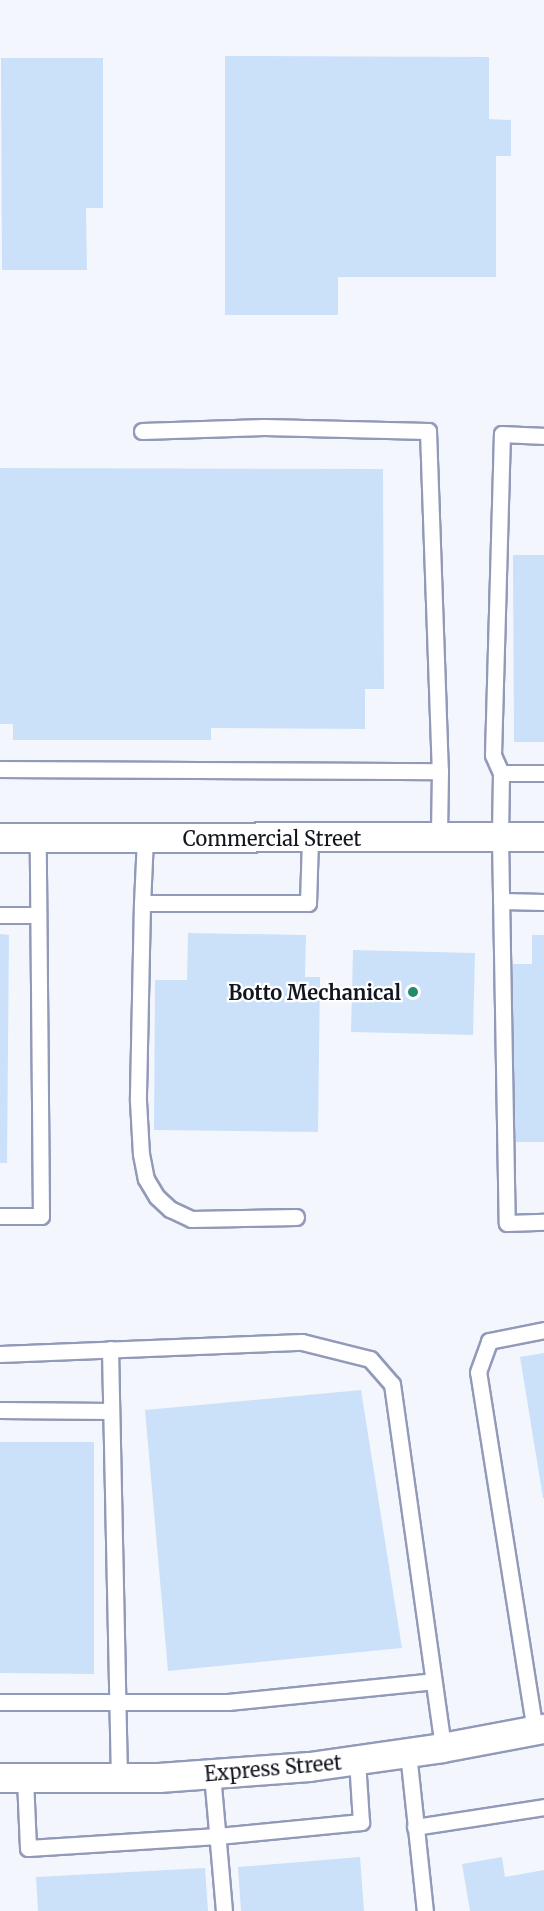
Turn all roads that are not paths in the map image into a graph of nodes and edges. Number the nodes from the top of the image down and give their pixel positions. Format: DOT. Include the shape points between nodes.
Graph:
graph roads {
  1 [pos="142,431"];
  2 [pos="544,436"];
  3 [pos="0,769"];
  4 [pos="440,771"];
  5 [pos="501,773"];
  6 [pos="544,773"];
  7 [pos="439,837"];
  8 [pos="500,837"];
  9 [pos="544,837"];
  10 [pos="0,838"];
  11 [pos="38,838"];
  12 [pos="145,838"];
  13 [pos="310,838"];
  14 [pos="501,901"];
  15 [pos="544,902"];
  16 [pos="142,903"];
  17 [pos="0,915"];
  18 [pos="38,915"];
  19 [pos="0,1216"];
  20 [pos="296,1217"];
  21 [pos="544,1222"];
  22 [pos="544,1330"];
  23 [pos="110,1349"];
  24 [pos="0,1354"];
  25 [pos="0,1410"];
  26 [pos="111,1411"];
  27 [pos="433,1681"];
  28 [pos="0,1702"];
  29 [pos="117,1703"];
  30 [pos="540,1730"];
  31 [pos="442,1748"];
  32 [pos="408,1753"];
  33 [pos="357,1760"];
  34 [pos="212,1774"];
  35 [pos="13,1778"];
  36 [pos="118,1779"];
  37 [pos="544,1807"];
  38 [pos="415,1827"];
  39 [pos="218,1836"];
  40 [pos="224,1911"];
  41 [pos="425,1911"];
  1 -- 4 [label="lane" via="264,427 428,431"];
  2 -- 5 [label="lane" via="502,434 493,755"];
  3 -- 4 [label="lane"];
  4 -- 7 [label="lane"];
  5 -- 6 [label="lane"];
  5 -- 8 [label="lane"];
  7 -- 8 [label="street, Commercial Street"];
  7 -- 13 [label="street, Commercial Street"];
  8 -- 9 [label="street, Commercial Street"];
  8 -- 14 [label="lane"];
  10 -- 11 [label="street, Commercial Street"];
  11 -- 12 [label="street, Commercial Street"];
  11 -- 18 [label="lane"];
  12 -- 13 [label="street, Commercial Street"];
  12 -- 16 [label="lane"];
  13 -- 16 [label="lane" via="308,903"];
  14 -- 15 [label="lane"];
  14 -- 21 [label="lane" via="507,1223"];
  16 -- 20 [label="lane" via="138,1101 146,1179 170,1209 191,1219"];
  17 -- 18 [label="lane"];
  18 -- 19 [label="lane" via="41,1216"];
  22 -- 30 [label="lane" via="489,1341 478,1372"];
  23 -- 24 [label="lane"];
  23 -- 26 [label="lane"];
  23 -- 27 [label="lane" via="302,1342 370,1359 392,1384"];
  25 -- 26 [label="lane"];
  26 -- 29 [label="lane"];
  27 -- 29 [label="lane" via="228,1702"];
  27 -- 31 [label="lane"];
  28 -- 29 [label="lane"];
  29 -- 36 [label="lane"];
  30 -- 31 [label="street, Express Street"];
  31 -- 32 [label="street, Express Street"];
  32 -- 33 [label="street, Express Street"];
  32 -- 38 [label="lane"];
  33 -- 34 [label="street, Express Street"];
  33 -- 39 [label="lane" via="361,1822"];
  34 -- 36 [label="street, Express Street"];
  34 -- 39 [label="lane"];
  35 -- 36 [label="street, Express Street"];
  35 -- 39 [label="lane" via="28,1848"];
  37 -- 38 [label="lane"];
  38 -- 41 [label="lane"];
  39 -- 40 [label="lane"];
}
